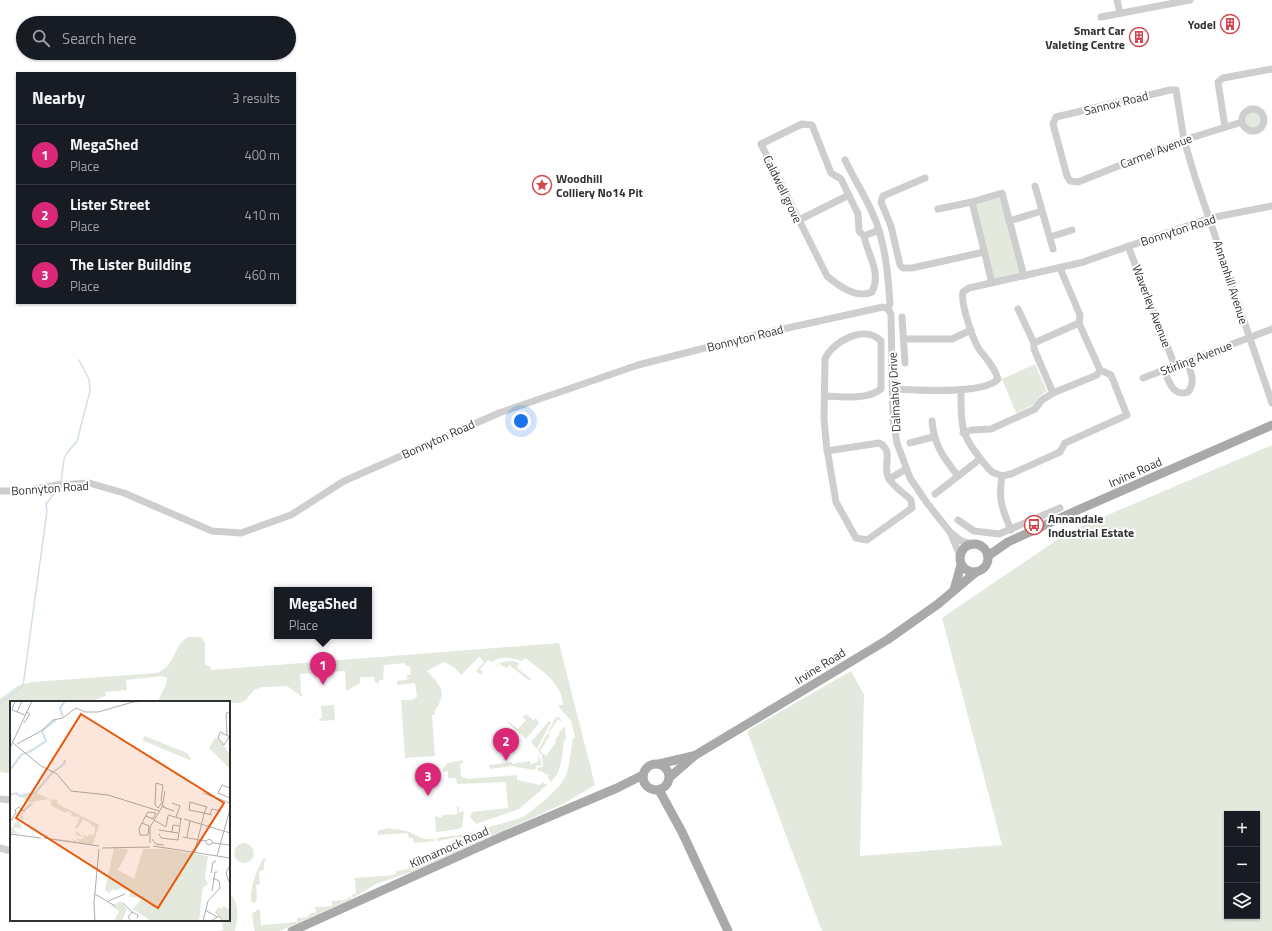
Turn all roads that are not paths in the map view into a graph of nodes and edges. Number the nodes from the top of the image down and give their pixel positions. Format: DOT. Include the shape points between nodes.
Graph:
graph roads {
  1 [pos="1117,0"];
  2 [pos="1190,0"];
  3 [pos="1120,13"];
  4 [pos="1101,17"];
  5 [pos="1272,68"];
  6 [pos="1176,90"];
  7 [pos="1242,122"];
  8 [pos="1264,122"];
  9 [pos="1272,125"];
  10 [pos="1225,127"];
  11 [pos="1184,140"];
  12 [pos="845,160"];
  13 [pos="925,178"];
  14 [pos="1070,181"];
  15 [pos="1035,186"];
  16 [pos="849,196"];
  17 [pos="972,202"];
  18 [pos="1272,206"];
  19 [pos="938,209"];
  20 [pos="1042,211"];
  21 [pos="1210,218"];
  22 [pos="799,220"];
  23 [pos="1009,221"];
  24 [pos="879,230"];
  25 [pos="1072,230"];
  26 [pos="864,236"];
  27 [pos="1050,237"];
  28 [pos="1128,246"];
  29 [pos="1053,249"];
  30 [pos="984,252"];
  31 [pos="1060,268"];
  32 [pos="1024,276"];
  33 [pos="992,283"];
  34 [pos="888,309"];
  35 [pos="1018,309"];
  36 [pos="902,317"];
  37 [pos="1022,319"];
  38 [pos="1015,322"];
  39 [pos="1079,322"];
  40 [pos="1272,329"];
  41 [pos="970,330"];
  42 [pos="1250,338"];
  43 [pos="904,339"];
  44 [pos="1034,343"];
  45 [pos="905,362"];
  46 [pos="1187,362"];
  47 [pos="1175,366"];
  48 [pos="1100,370"];
  49 [pos="1164,370"];
  50 [pos="1143,378"];
  51 [pos="893,389"];
  52 [pos="961,390"];
  53 [pos="1053,393"];
  54 [pos="825,396"];
  55 [pos="1272,403"];
  56 [pos="932,421"];
  57 [pos="1272,425"];
  58 [pos="963,433"];
  59 [pos="933,437"];
  60 [pos="910,444"];
  61 [pos="827,451"];
  62 [pos="980,459"];
  63 [pos="906,469"];
  64 [pos="958,476"];
  65 [pos="1002,476"];
  66 [pos="889,479"];
  67 [pos="0,491"];
  68 [pos="935,494"];
  69 [pos="1060,508"];
  70 [pos="958,520"];
  71 [pos="1011,530"];
  72 [pos="950,532"];
  73 [pos="1008,542"];
  74 [pos="976,545"];
  75 [pos="988,556"];
  76 [pos="960,560"];
  77 [pos="976,572"];
  78 [pos="954,590"];
  79 [pos="694,756"];
  80 [pos="659,764"];
  81 [pos="643,775"];
  82 [pos="670,777"];
  83 [pos="646,785"];
  84 [pos="617,788"];
  85 [pos="659,790"];
  86 [pos="0,799"];
  87 [pos="10,800"];
  88 [pos="0,848"];
  89 [pos="10,851"];
  90 [pos="292,931"];
  91 [pos="728,931"];
  1 -- 3 [label="street"];
  2 -- 3 [label="street"];
  3 -- 4 [label="street"];
  5 -- 10 [label="street" via="1223,78 1218,82"];
  6 -- 11 [label="street, Annanhill Avenue"];
  6 -- 14 [label="street, Sannox Road" via="1056,117 1053,124"];
  7 -- 8 [label="street" via="1246,128 1254,131 1261,128"];
  7 -- 8 [label="street, Carmel Avenue" via="1247,111 1255,109 1262,114"];
  7 -- 10 [label="street, Carmel Avenue"];
  8 -- 9 [label="street"];
  10 -- 11 [label="street, Carmel Avenue"];
  11 -- 14 [label="street, Carmel Avenue" via="1078,182"];
  11 -- 21 [label="street, Annanhill Avenue"];
  12 -- 24 [label="street, Dalmahoy Drive"];
  13 -- 30 [label="street" via="883,196 881,202 891,226 900,265 903,268 912,268"];
  15 -- 20 [label="street"];
  16 -- 22 [label="street, Caldwell grove"];
  16 -- 22 [label="street, Caldwell grove" via="841,179 831,172 812,125 802,124 761,144"];
  16 -- 26 [label="street, Caldwell grove" via="858,214 859,231"];
  17 -- 19 [label="street"];
  17 -- 23 [label="street" via="1002,192"];
  17 -- 30 [label="street"];
  18 -- 21 [label="street, Bonnyton Road"];
  20 -- 23 [label="street"];
  20 -- 27 [label="street"];
  21 -- 28 [label="street, Bonnyton Road"];
  21 -- 42 [label="street, Annanhill Avenue"];
  22 -- 26 [label="street, Caldwell grove" via="826,276 838,286 867,294 875,288 875,279 872,256"];
  23 -- 32 [label="street"];
  24 -- 26 [label="street"];
  24 -- 34 [label="street, Dalmahoy Drive" via="888,272"];
  25 -- 27 [label="street"];
  27 -- 29 [label="street"];
  28 -- 31 [label="street, Bonnyton Road"];
  28 -- 47 [label="street, Waverley Avenue"];
  30 -- 33 [label="street"];
  31 -- 32 [label="street, Bonnyton Road"];
  31 -- 39 [label="street" via="1080,315"];
  32 -- 33 [label="street, Bonnyton Road"];
  33 -- 41 [label="street, Bonnyton Road" via="969,288 964,292"];
  34 -- 51 [label="street, Dalmahoy Drive" via="891,314"];
  34 -- 67 [label="street, Bonnyton Road" via="883,307 756,335 638,365 499,413 344,481 291,515 241,533 212,532 124,493 89,483 23,491"];
  35 -- 37 [label="street"];
  36 -- 43 [label="street"];
  37 -- 38 [label="street"];
  37 -- 44 [label="street"];
  39 -- 44 [label="street"];
  39 -- 48 [label="street"];
  40 -- 42 [label="street, Stirling Avenue"];
  41 -- 43 [label="street" via="952,339"];
  41 -- 52 [label="street" via="998,379 980,389"];
  42 -- 46 [label="street, Stirling Avenue"];
  42 -- 55 [label="street, Annanhill Avenue"];
  43 -- 45 [label="street"];
  44 -- 53 [label="street" via="1034,349"];
  46 -- 47 [label="street, Stirling Avenue"];
  46 -- 49 [label="street" via="1193,378 1193,385 1188,392 1179,394 1175,391"];
  47 -- 49 [label="street, Stirling Avenue"];
  48 -- 53 [label="street" via="1097,374"];
  48 -- 65 [label="street" via="1111,375 1128,415 1065,443 1060,452"];
  49 -- 50 [label="street, Stirling Avenue"];
  51 -- 52 [label="street"];
  51 -- 63 [label="street, Dalmahoy Drive" via="893,420 897,443"];
  52 -- 58 [label="street"];
  53 -- 58 [label="street" via="1042,400 1035,409 991,429"];
  54 -- 54 [label="street" via="861,396 881,389 880,341 875,335 872,333 848,338 829,351 826,359"];
  54 -- 61 [label="street"];
  56 -- 59 [label="street"];
  57 -- 73 [label="main road, Irvine Road"];
  58 -- 62 [label="street"];
  59 -- 60 [label="street"];
  59 -- 64 [label="street" via="943,457"];
  61 -- 66 [label="street" via="881,444 888,453"];
  61 -- 66 [label="street" via="836,502 856,538 867,540 912,508 911,500"];
  62 -- 64 [label="street"];
  62 -- 65 [label="street" via="992,472"];
  63 -- 66 [label="street"];
  63 -- 72 [label="street, Dalmahoy Drive" via="927,503"];
  64 -- 68 [label="street"];
  65 -- 71 [label="street" via="1000,504"];
  69 -- 71 [label="street"];
  70 -- 71 [label="street" via="974,531 985,534 999,534"];
  72 -- 74 [label="street" via="961,541"];
  72 -- 76 [label="street"];
  73 -- 74 [label="main road"];
  73 -- 75 [label="main road"];
  74 -- 75 [label="main road"];
  74 -- 76 [label="main road" via="964,548"];
  75 -- 77 [label="main road" via="986,564"];
  76 -- 77 [label="main road" via="967,571"];
  76 -- 78 [label="main road"];
  77 -- 78 [label="main road, Irvine Road"];
  78 -- 79 [label="main road, Irvine Road" via="887,640"];
  79 -- 80 [label="main road, Irvine Road"];
  79 -- 82 [label="main road, Irvine Road"];
  80 -- 81 [label="main road" via="647,767"];
  80 -- 82 [label="main road" via="667,768"];
  81 -- 83 [label="main road"];
  81 -- 84 [label="main road, Kilmarnock Road"];
  82 -- 85 [label="main road" via="667,786"];
  83 -- 84 [label="main road, Kilmarnock Road"];
  83 -- 85 [label="main road"];
  84 -- 90 [label="main road, Kilmarnock Road"];
  85 -- 91 [label="main road" via="682,832"];
  86 -- 87 [label="street"];
  88 -- 89 [label="street"];
}
